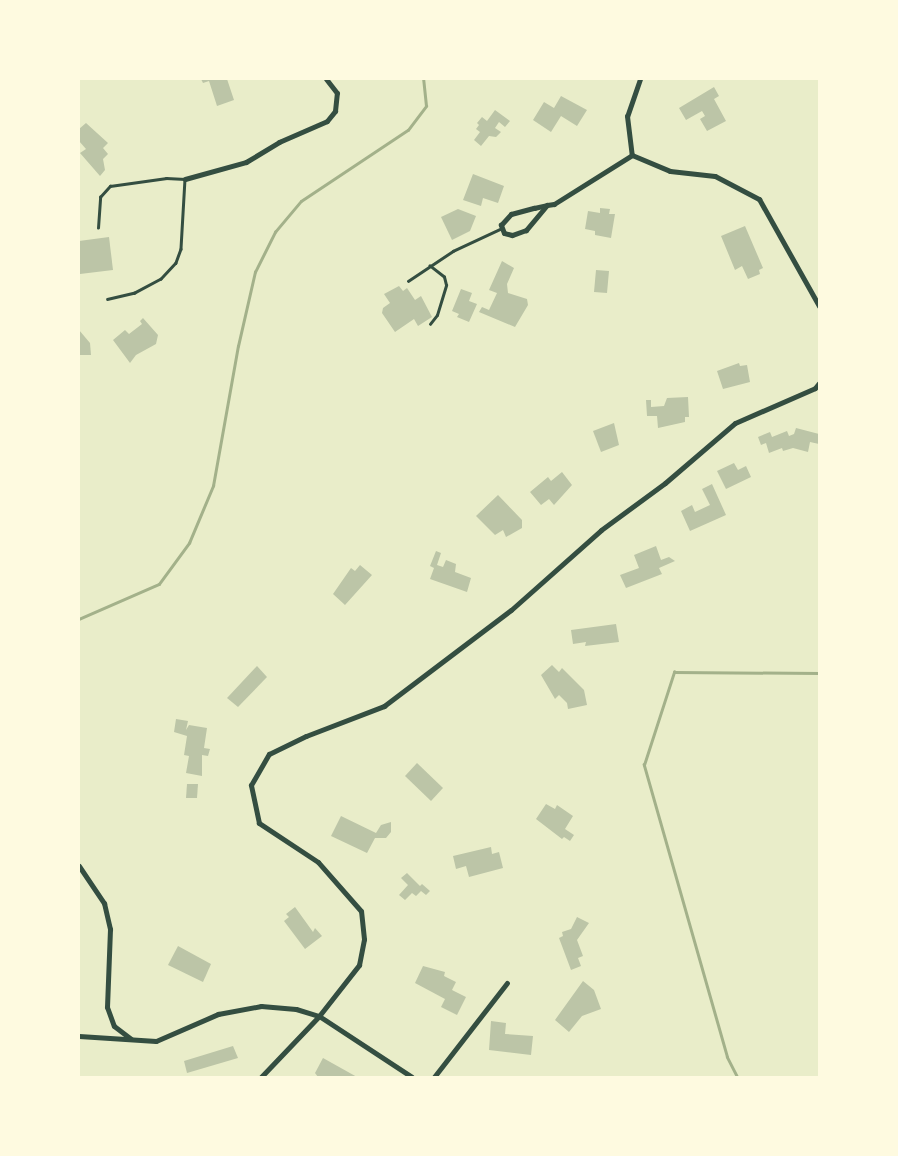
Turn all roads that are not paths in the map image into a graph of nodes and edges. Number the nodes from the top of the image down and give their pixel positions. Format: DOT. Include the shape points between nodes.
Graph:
graph roads {
  1 [pos="326,79"];
  2 [pos="640,79"];
  3 [pos="632,155"];
  4 [pos="185,179"];
  5 [pos="547,205"];
  6 [pos="98,228"];
  7 [pos="502,228"];
  8 [pos="430,266"];
  9 [pos="408,281"];
  10 [pos="108,299"];
  11 [pos="819,306"];
  12 [pos="430,324"];
  13 [pos="819,383"];
  14 [pos="79,866"];
  15 [pos="507,983"];
  16 [pos="319,1016"];
  17 [pos="79,1036"];
  18 [pos="131,1039"];
  19 [pos="261,1077"];
  20 [pos="412,1077"];
  21 [pos="434,1077"];
  1 -- 4 [label="street" via="337,93 335,111 327,121 246,162"];
  2 -- 3 [label="street" via="627,116"];
  3 -- 5 [label="street"];
  3 -- 11 [label="street" via="670,171 715,176 759,199"];
  4 -- 6 [label="lane" via="110,186 100,197"];
  4 -- 10 [label="lane" via="176,264 161,279 135,293"];
  5 -- 7 [label="street" via="511,214"];
  5 -- 7 [label="street" via="526,230 512,235"];
  7 -- 8 [label="lane"];
  8 -- 9 [label="lane"];
  8 -- 12 [label="lane" via="446,281"];
  13 -- 16 [label="street" via="735,423 601,530 511,610 384,706 269,754 251,785 259,823 318,862 361,911 364,939 359,965"];
  14 -- 18 [label="street" via="104,903 110,929 107,1007 114,1026"];
  15 -- 21 [label="street"];
  16 -- 18 [label="street" via="261,1006 218,1014 156,1041"];
  16 -- 19 [label="street"];
  16 -- 20 [label="street"];
  17 -- 18 [label="street"];
}
